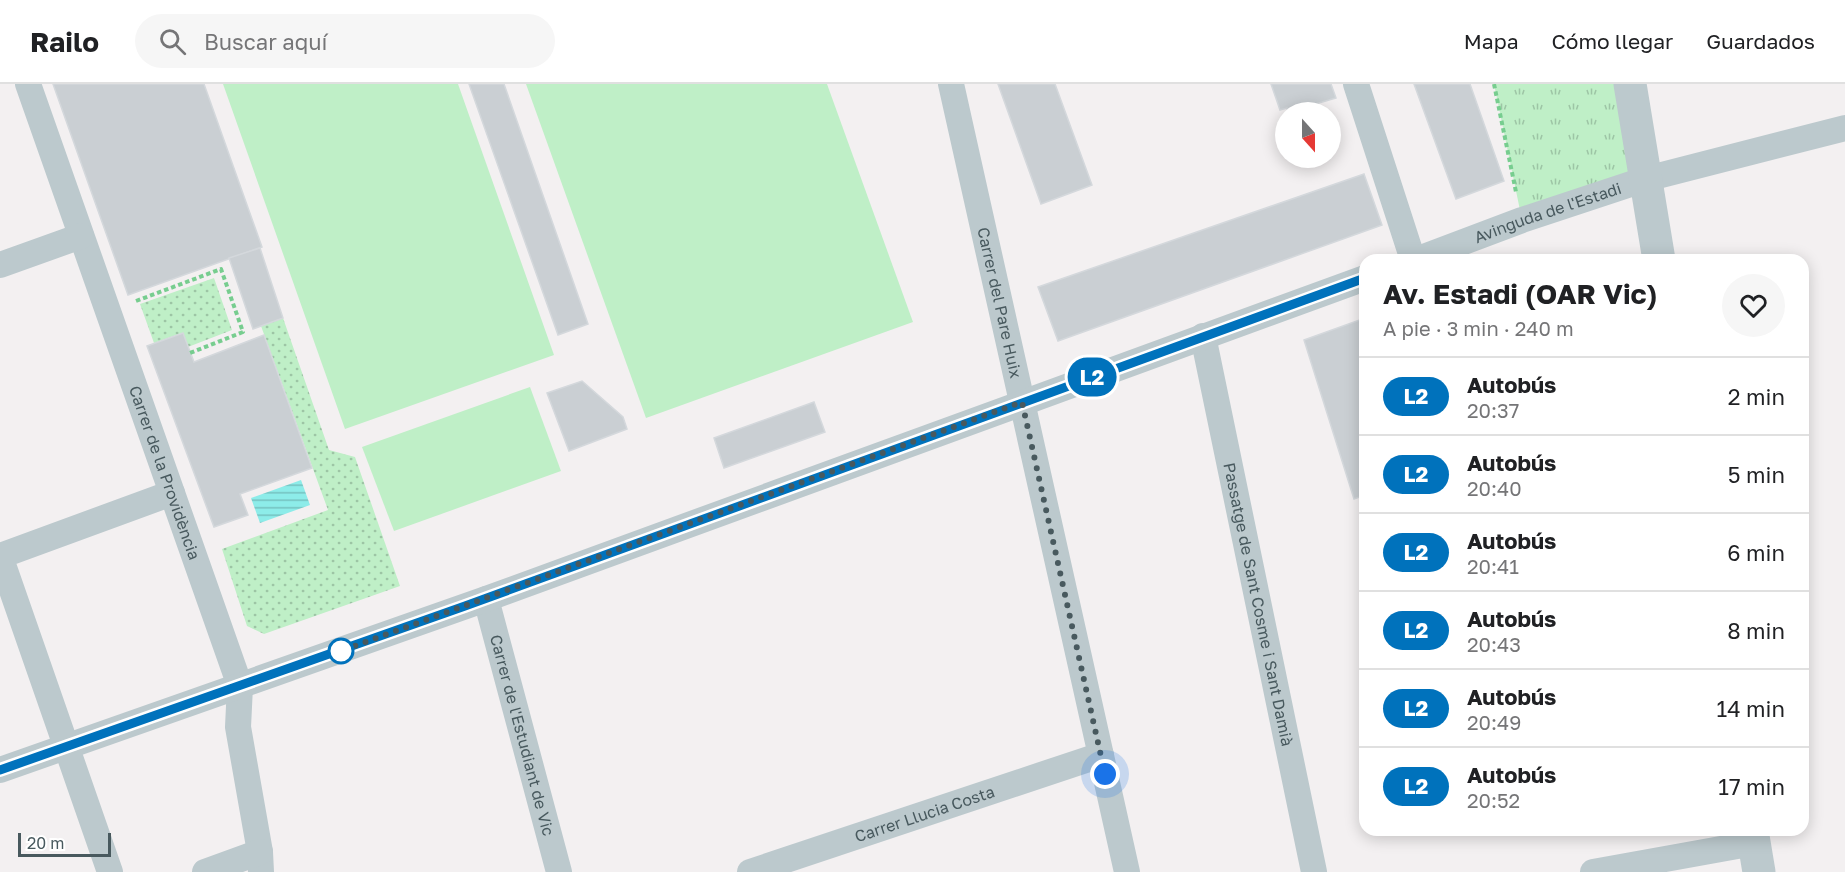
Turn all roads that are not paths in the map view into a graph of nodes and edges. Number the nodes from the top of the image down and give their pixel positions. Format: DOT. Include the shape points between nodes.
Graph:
graph roads {
  1 [pos="28,84"];
  2 [pos="951,84"];
  3 [pos="1356,84"];
  4 [pos="1630,84"];
  5 [pos="1845,128"];
  6 [pos="1646,179"];
  7 [pos="81,236"];
  8 [pos="1413,254"];
  9 [pos="1431,254"];
  10 [pos="1658,254"];
  11 [pos="0,265"];
  12 [pos="1359,280"];
  13 [pos="1203,336"];
  14 [pos="1022,402"];
  15 [pos="172,493"];
  16 [pos="0,556"];
  17 [pos="486,599"];
  18 [pos="240,687"];
  19 [pos="67,747"];
  20 [pos="1101,755"];
  21 [pos="0,770"];
  22 [pos="1755,848"];
  23 [pos="260,862"];
  24 [pos="110,872"];
  25 [pos="205,872"];
  26 [pos="559,872"];
  27 [pos="750,872"];
  28 [pos="1127,872"];
  29 [pos="1314,872"];
  30 [pos="1593,872"];
  1 -- 7 [label="street, Carrer de la Providència"];
  2 -- 14 [label="street, Carrer del Pare Huix"];
  3 -- 8 [label="street"];
  4 -- 6 [label="street"];
  5 -- 6 [label="street, Avinguda de l'Estadi"];
  6 -- 9 [label="street, Avinguda de l'Estadi"];
  6 -- 10 [label="street"];
  7 -- 11 [label="street"];
  7 -- 15 [label="street, Carrer de la Providència"];
  12 -- 13 [label="street"];
  13 -- 14 [label="street"];
  13 -- 29 [label="street, Passatge de Sant Cosme i Sant Damià"];
  14 -- 17 [label="street"];
  14 -- 20 [label="street, Carrer del Pare Huix"];
  15 -- 16 [label="street"];
  15 -- 18 [label="street, Carrer de la Providència"];
  16 -- 19 [label="street"];
  17 -- 18 [label="street"];
  17 -- 26 [label="street, Carrer de l'Estudiant de Vic"];
  18 -- 19 [label="street"];
  18 -- 23 [label="street, Carrer de la Providència" via="237,727"];
  19 -- 21 [label="street"];
  19 -- 24 [label="street"];
  20 -- 27 [label="street, Carrer Llucia Costa"];
  20 -- 28 [label="street, Carrer del Pare Huix"];
  22 -- 30 [label="street"];
  23 -- 25 [label="street"];
}
